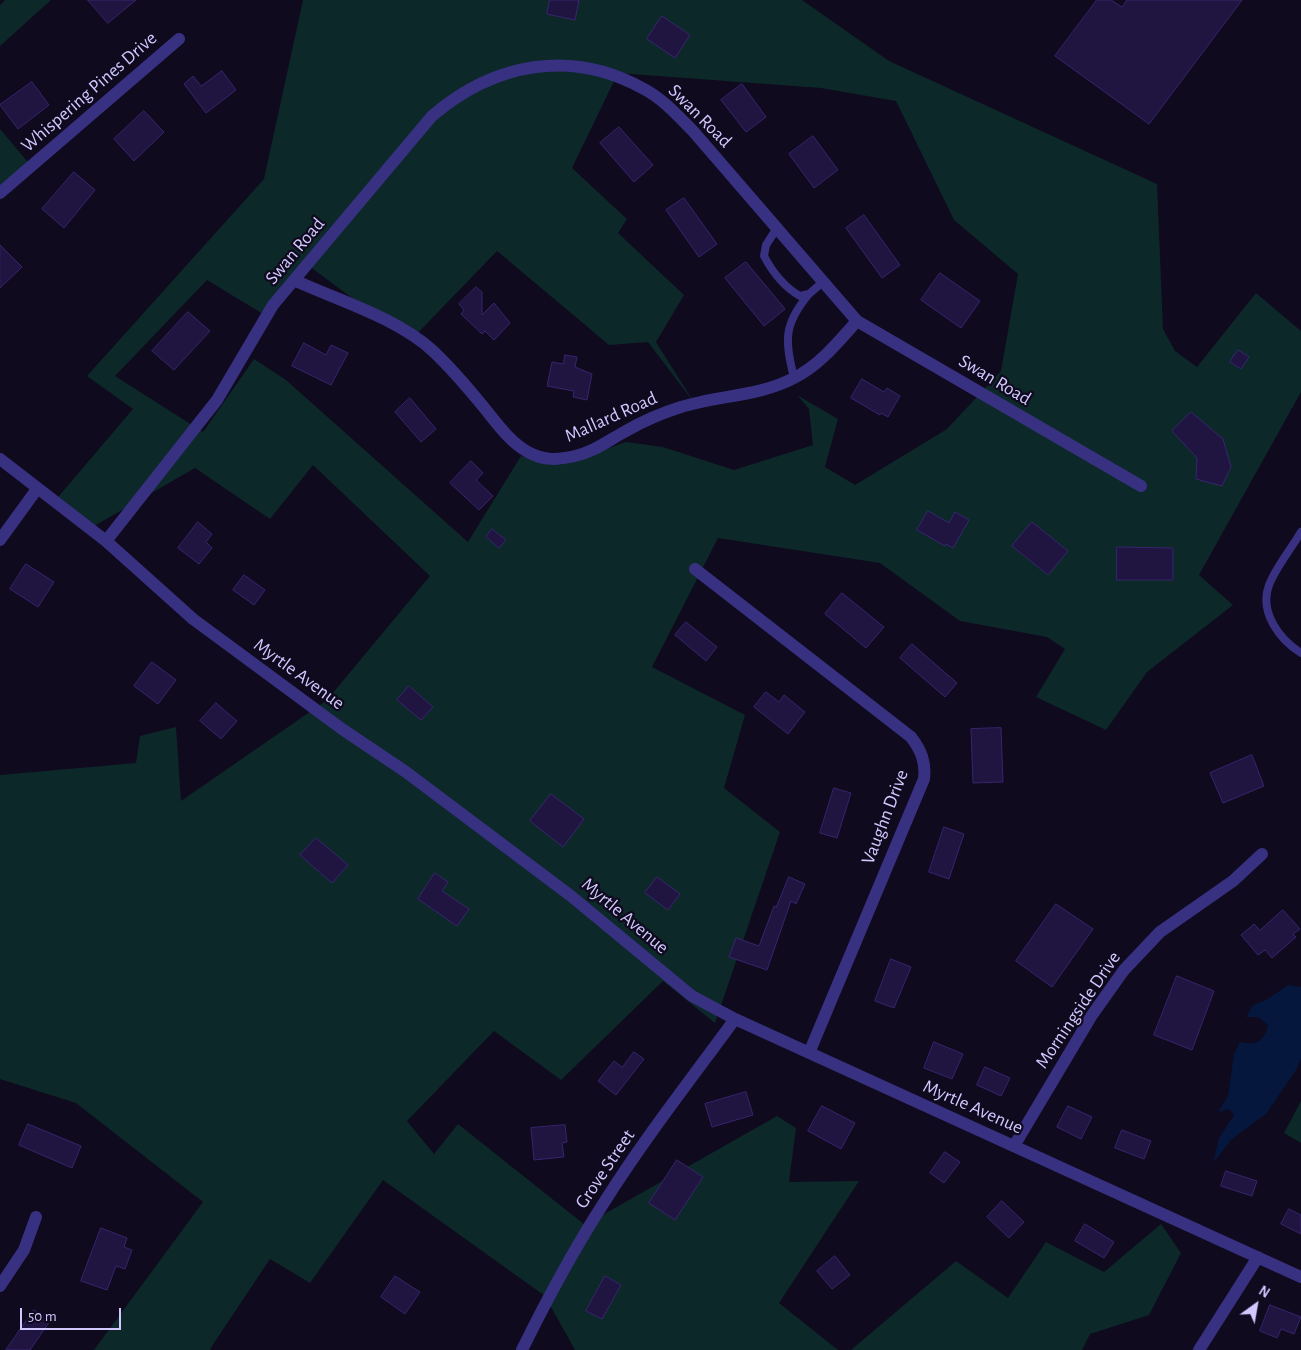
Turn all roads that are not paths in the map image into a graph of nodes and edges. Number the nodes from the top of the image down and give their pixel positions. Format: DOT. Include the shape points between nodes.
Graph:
graph roads {
  1 [pos="179,39"];
  2 [pos="0,193"];
  3 [pos="777,228"];
  4 [pos="296,281"];
  5 [pos="824,281"];
  6 [pos="809,294"];
  7 [pos="858,320"];
  8 [pos="794,378"];
  9 [pos="0,459"];
  10 [pos="1141,486"];
  11 [pos="37,489"];
  12 [pos="1301,532"];
  13 [pos="0,540"];
  14 [pos="106,541"];
  15 [pos="696,568"];
  16 [pos="1300,650"];
  17 [pos="1262,854"];
  18 [pos="736,1020"];
  19 [pos="808,1053"];
  20 [pos="1014,1146"];
  21 [pos="36,1217"];
  22 [pos="1258,1257"];
  23 [pos="1301,1277"];
  24 [pos="0,1286"];
  25 [pos="522,1350"];
  26 [pos="1199,1350"];
  1 -- 2 [label="street, Whispering Pines Drive"];
  3 -- 4 [label="street, Swan Road" via="693,131 645,89 602,71 544,65 505,73 439,110"];
  3 -- 5 [label="street, Swan Road"];
  3 -- 6 [label="lane" via="766,245 764,256 790,291 800,296"];
  4 -- 8 [label="street, Mallard Road" via="400,327 420,341 450,368 507,435 527,452 547,460 578,456 651,418 682,406 749,394"];
  4 -- 14 [label="street, Swan Road" via="273,305 217,400"];
  5 -- 6 [label="lane"];
  5 -- 7 [label="street, Swan Road"];
  6 -- 8 [label="lane" via="788,325"];
  7 -- 8 [label="street, Mallard Road" via="831,351"];
  7 -- 10 [label="street, Swan Road"];
  9 -- 11 [label="street, Myrtle Avenue"];
  11 -- 13 [label="street"];
  11 -- 14 [label="street, Myrtle Avenue"];
  12 -- 16 [label="lane" via="1269,586 1267,611 1275,629 1289,646"];
  14 -- 18 [label="street, Myrtle Avenue" via="193,619 563,890 692,996"];
  15 -- 19 [label="street, Vaughn Drive" via="911,737 923,760 924,779"];
  17 -- 20 [label="street, Morningside Drive" via="1233,881 1160,932 1124,970 1092,1015"];
  18 -- 19 [label="street, Myrtle Avenue"];
  18 -- 25 [label="street, Grove Street" via="605,1201 569,1260"];
  19 -- 20 [label="street, Myrtle Avenue"];
  20 -- 22 [label="street, Myrtle Avenue"];
  21 -- 24 [label="street" via="24,1250"];
  22 -- 23 [label="street, Myrtle Avenue"];
  22 -- 26 [label="street"];
}
